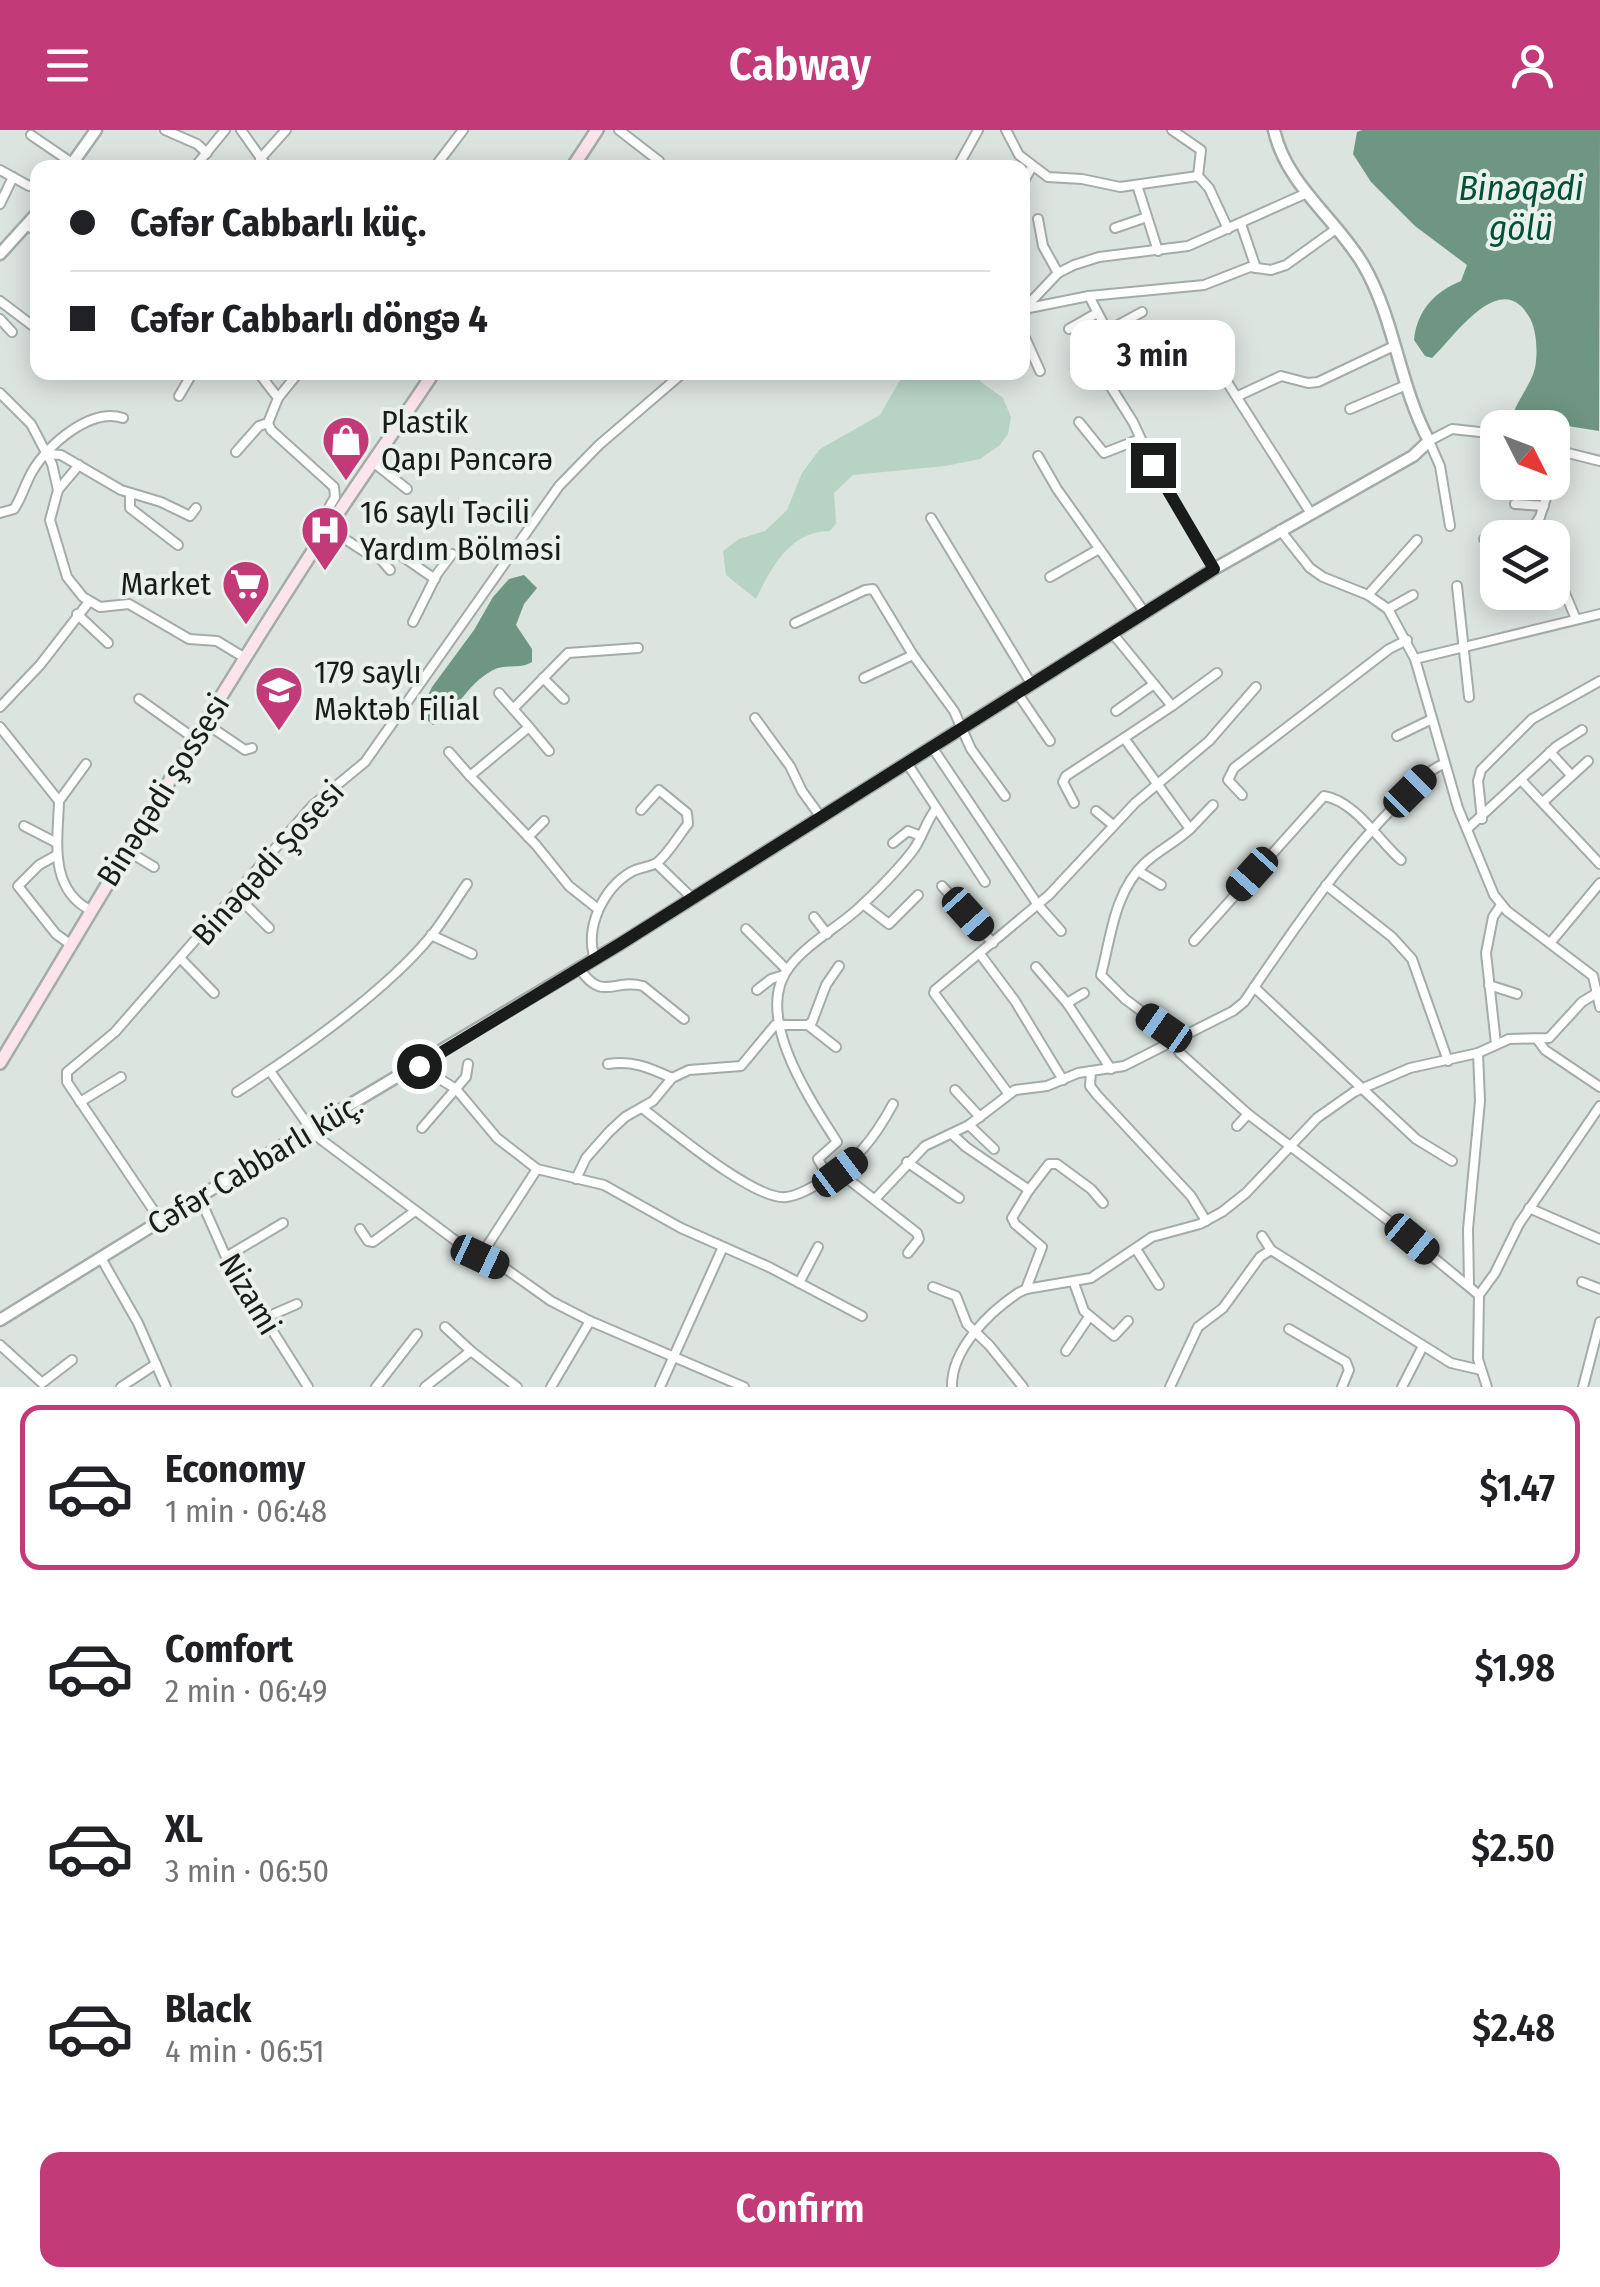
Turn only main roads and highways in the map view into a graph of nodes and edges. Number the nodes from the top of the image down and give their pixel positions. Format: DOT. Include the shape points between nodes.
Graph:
graph roads {
  1 [pos="596,130"];
  2 [pos="577,160"];
  3 [pos="429,380"];
  4 [pos="5,1042"];
  5 [pos="0,1063"];
  1 -- 2 [label="main road"];
  3 -- 4 [label="main road, Binəqədi şossesi"];
  4 -- 5 [label="main road, Binəqədi şossesi"];
}
